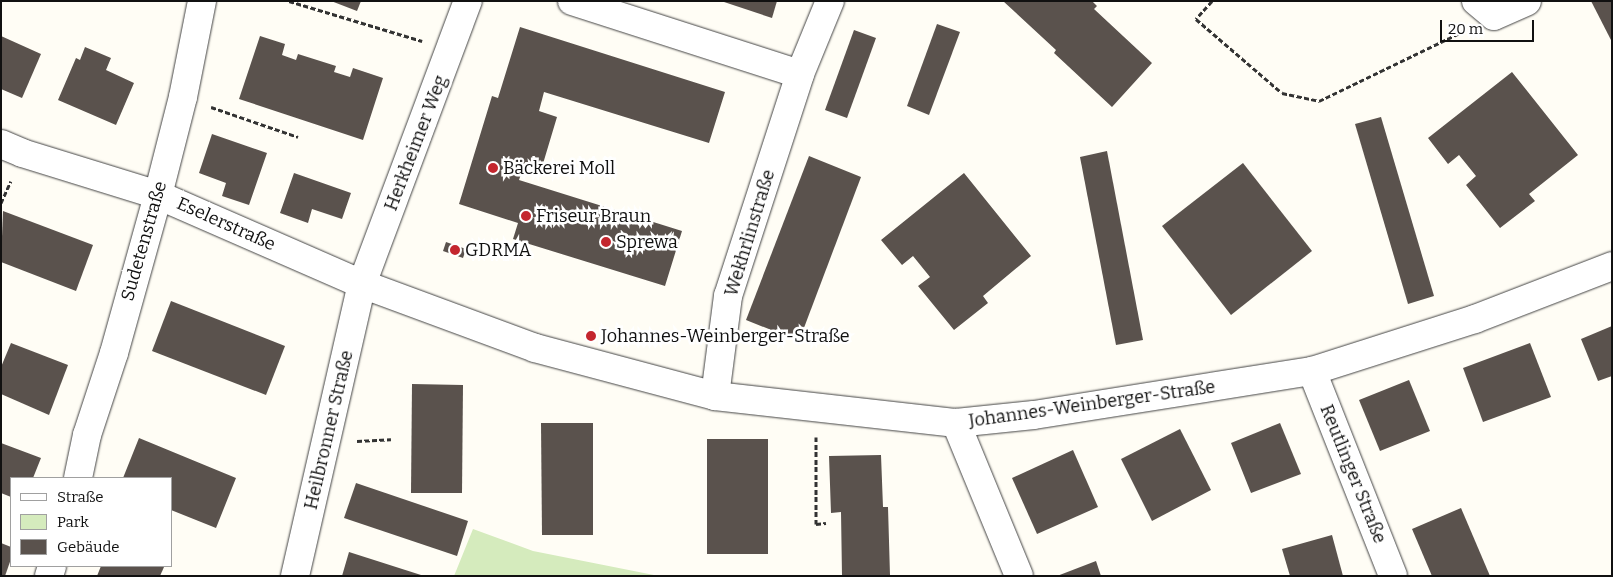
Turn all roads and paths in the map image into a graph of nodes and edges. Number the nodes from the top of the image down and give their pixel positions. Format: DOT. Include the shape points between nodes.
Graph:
graph roads {
  1 [pos="202,1"];
  2 [pos="289,1"];
  3 [pos="468,1"];
  4 [pos="572,1"];
  5 [pos="830,1"];
  6 [pos="1212,1"];
  7 [pos="1527,1"];
  8 [pos="1485,9"];
  9 [pos="451,50"];
  10 [pos="800,74"];
  11 [pos="183,97"];
  12 [pos="298,137"];
  13 [pos="1,144"];
  14 [pos="158,194"];
  15 [pos="1612,266"];
  16 [pos="362,284"];
  17 [pos="1312,371"];
  18 [pos="715,396"];
  19 [pos="816,407"];
  20 [pos="956,423"];
  21 [pos="78,477"];
  22 [pos="826,523"];
  23 [pos="295,576"];
  24 [pos="1019,576"];
  25 [pos="1393,576"];
  1 -- 11 [label="street, Sudetenstraße"];
  2 -- 9 [label="path"];
  3 -- 9 [label="street, Herkheimer Weg"];
  4 -- 10 [label="street"];
  5 -- 10 [label="street, Wekhrlinstraße"];
  6 -- 8 [label="path" via="1196,20 1282,93 1319,101"];
  7 -- 8 [label="street"];
  9 -- 16 [label="street, Herkheimer Weg"];
  10 -- 18 [label="street, Wekhrlinstraße" via="728,296"];
  11 -- 12 [label="path"];
  11 -- 14 [label="street, Sudetenstraße"];
  13 -- 14 [label="street, Eselerstraße"];
  14 -- 16 [label="street, Eselerstraße"];
  14 -- 21 [label="street, Sudetenstraße"];
  15 -- 17 [label="street, Johannes-Weinberger-Straße" via="1475,319"];
  16 -- 18 [label="street, Johannes-Weinberger-Straße" via="536,348"];
  16 -- 23 [label="street, Heilbronner Straße"];
  17 -- 20 [label="street, Johannes-Weinberger-Straße" via="1034,416"];
  17 -- 25 [label="street, Reutlinger Straße"];
  18 -- 19 [label="street, Johannes-Weinberger-Straße"];
  19 -- 20 [label="street, Johannes-Weinberger-Straße"];
  19 -- 22 [label="path" via="816,524"];
  20 -- 24 [label="street"];
}
